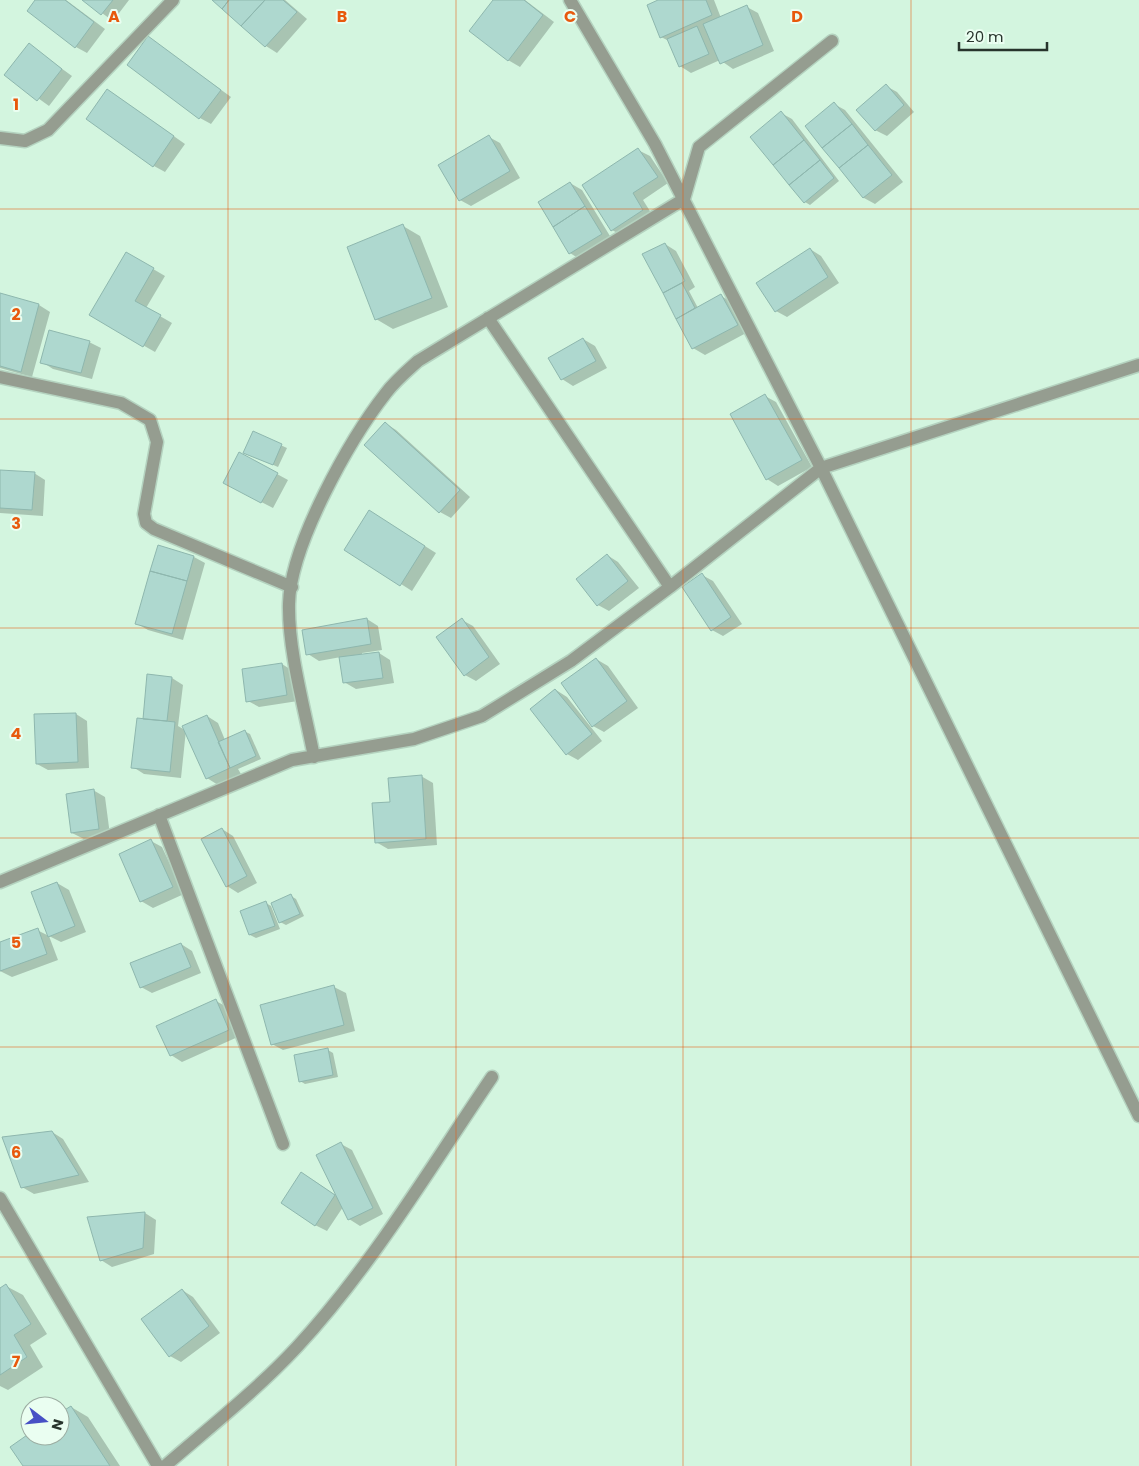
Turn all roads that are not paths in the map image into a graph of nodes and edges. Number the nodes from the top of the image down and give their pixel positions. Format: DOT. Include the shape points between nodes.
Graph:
graph roads {
  1 [pos="173,0"];
  2 [pos="570,0"];
  3 [pos="832,41"];
  4 [pos="0,138"];
  5 [pos="684,199"];
  6 [pos="488,318"];
  7 [pos="1139,365"];
  8 [pos="0,377"];
  9 [pos="821,468"];
  10 [pos="292,587"];
  11 [pos="670,587"];
  12 [pos="314,757"];
  13 [pos="159,816"];
  14 [pos="0,882"];
  15 [pos="492,1077"];
  16 [pos="1139,1116"];
  17 [pos="283,1144"];
  18 [pos="0,1198"];
  19 [pos="158,1466"];
  20 [pos="166,1466"];
  1 -- 4 [label="street" via="48,130 24,141"];
  2 -- 5 [label="street"];
  3 -- 5 [label="street" via="699,148"];
  5 -- 6 [label="street"];
  5 -- 9 [label="street"];
  6 -- 10 [label="street" via="418,361 386,392 347,452 316,511 295,566"];
  6 -- 11 [label="street"];
  7 -- 9 [label="street"];
  8 -- 10 [label="street" via="121,403 140,412 150,420 157,442 144,514 146,523 154,530"];
  9 -- 11 [label="street"];
  9 -- 16 [label="street"];
  10 -- 12 [label="street" via="288,603 292,641"];
  11 -- 12 [label="street" via="571,661 482,716 414,739"];
  12 -- 13 [label="street" via="292,760"];
  13 -- 14 [label="street"];
  13 -- 17 [label="street"];
  15 -- 20 [label="street" via="336,1301 257,1388"];
  18 -- 19 [label="street"];
}
